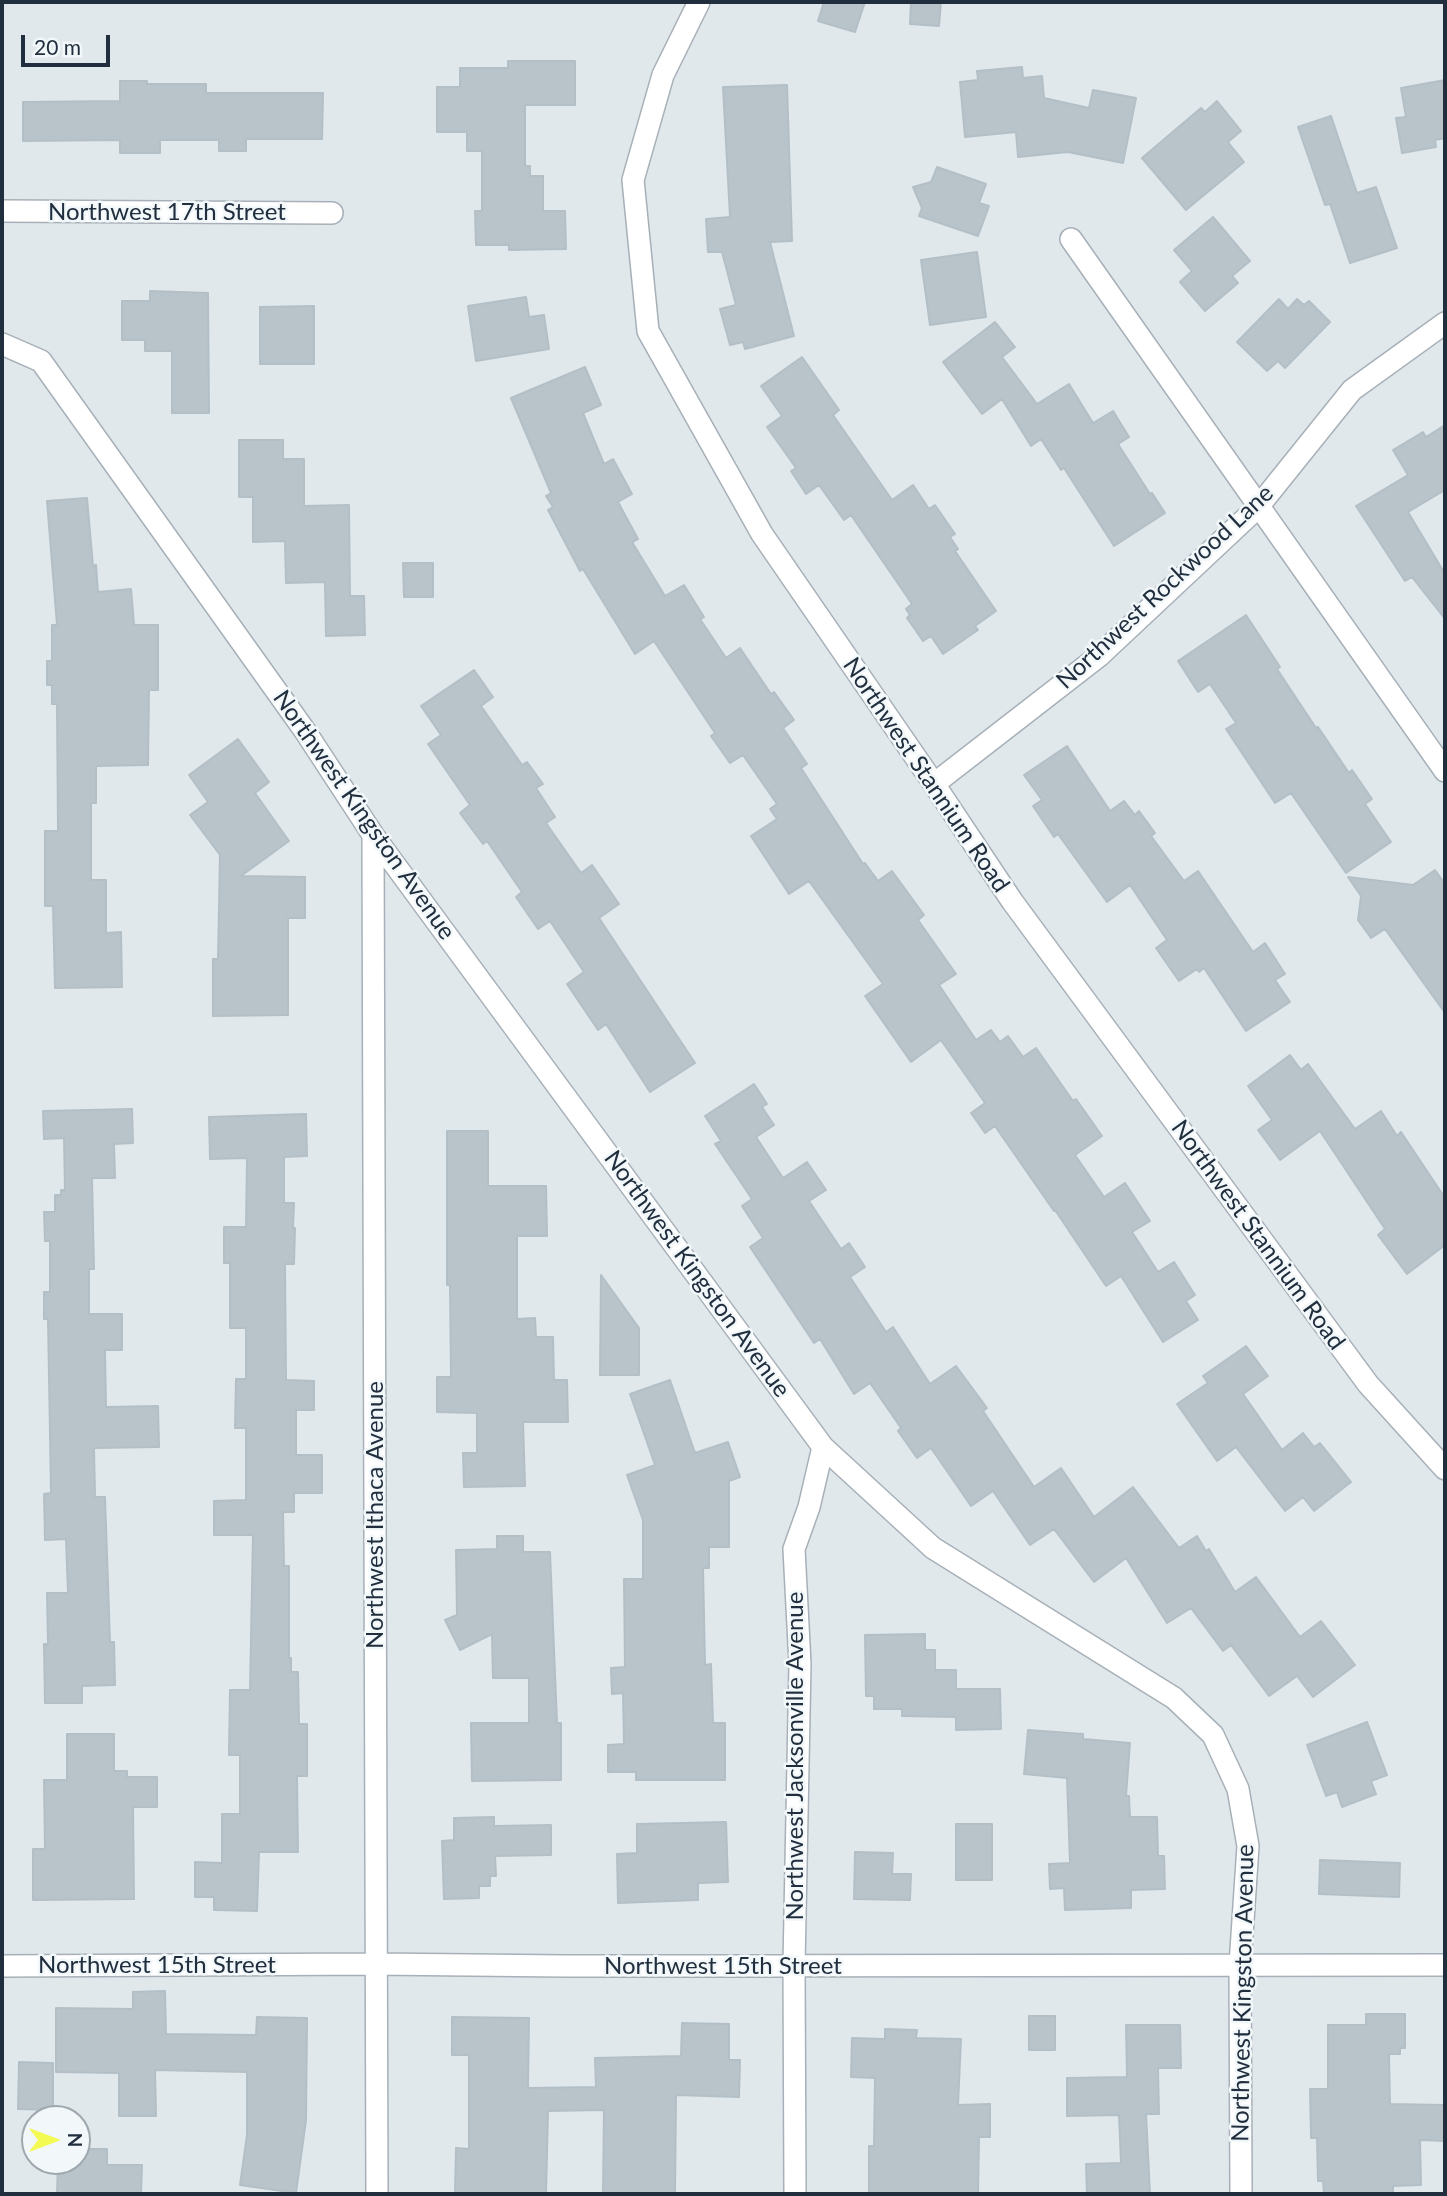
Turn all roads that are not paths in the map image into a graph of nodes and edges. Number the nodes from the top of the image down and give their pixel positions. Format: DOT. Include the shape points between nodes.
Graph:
graph roads {
  1 [pos="699,2"];
  2 [pos="2,211"];
  3 [pos="332,213"];
  4 [pos="1071,239"];
  5 [pos="1445,323"];
  6 [pos="2,344"];
  7 [pos="1258,508"];
  8 [pos="1445,771"];
  9 [pos="934,784"];
  10 [pos="373,835"];
  11 [pos="823,1447"];
  12 [pos="1445,1469"];
  13 [pos="375,1964"];
  14 [pos="794,1965"];
  15 [pos="1240,1965"];
  16 [pos="1445,1965"];
  17 [pos="2,1966"];
  18 [pos="377,2194"];
  19 [pos="795,2194"];
  20 [pos="1241,2194"];
  1 -- 9 [label="street, Northwest Stannium Road" via="663,75 633,180 648,331 762,534"];
  2 -- 3 [label="street, Northwest 17th Street"];
  4 -- 7 [label="street"];
  5 -- 7 [label="street, Northwest Rockwood Lane" via="1352,390"];
  6 -- 10 [label="street, Northwest Kingston Avenue" via="41,360 305,731"];
  7 -- 8 [label="street"];
  7 -- 9 [label="street, Northwest Rockwood Lane" via="1099,656"];
  9 -- 12 [label="street, Northwest Stannium Road" via="1012,901 1359,1373"];
  10 -- 11 [label="street, Northwest Kingston Avenue"];
  10 -- 13 [label="street, Northwest Ithaca Avenue"];
  11 -- 14 [label="street, Northwest Jacksonville Avenue" via="794,1549 800,1664"];
  11 -- 15 [label="street, Northwest Kingston Avenue" via="933,1548 1174,1698 1213,1735 1238,1789 1248,1846"];
  13 -- 14 [label="street, Northwest 15th Street"];
  13 -- 17 [label="street, Northwest 15th Street"];
  13 -- 18 [label="street, Northwest Ithaca Avenue"];
  14 -- 15 [label="street, Northwest 15th Street"];
  14 -- 19 [label="street, Northwest Jacksonville Avenue"];
  15 -- 16 [label="street, Northwest 15th Street"];
  15 -- 20 [label="street, Northwest Kingston Avenue"];
}
